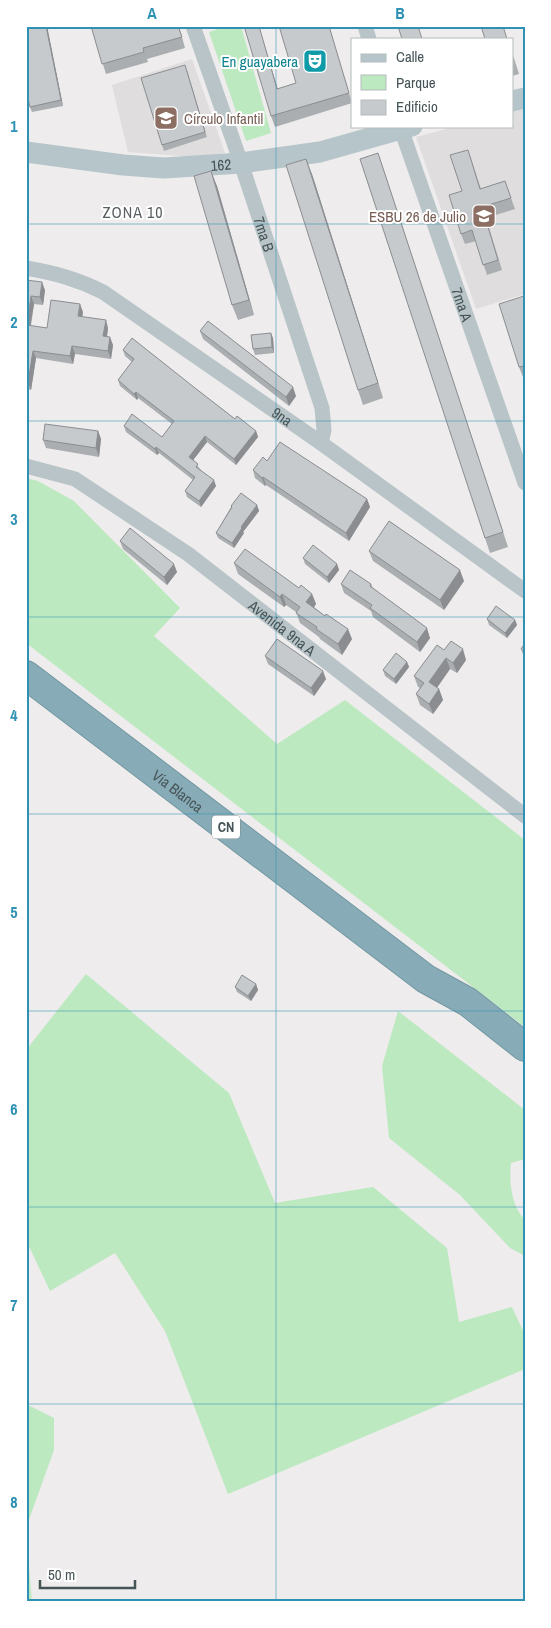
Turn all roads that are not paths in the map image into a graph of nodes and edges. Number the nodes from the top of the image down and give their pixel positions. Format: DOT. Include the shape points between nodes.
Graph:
graph roads {
  1 [pos="193,26"];
  2 [pos="365,26"];
  3 [pos="369,38"];
  4 [pos="401,128"];
  5 [pos="404,128"];
  6 [pos="26,152"];
  7 [pos="241,163"];
  8 [pos="26,268"];
  9 [pos="321,444"];
  10 [pos="26,466"];
  11 [pos="525,483"];
  12 [pos="525,591"];
  13 [pos="26,675"];
  14 [pos="525,816"];
  15 [pos="426,979"];
  16 [pos="525,1047"];
  17 [pos="525,1067"];
  1 -- 7 [label="street, 7ma B"];
  2 -- 3 [label="street"];
  4 -- 7 [label="street, 162" via="320,152"];
  5 -- 11 [label="street, 7ma A"];
  6 -- 7 [label="street, 162" via="164,168"];
  7 -- 9 [label="street, 7ma B" via="322,408 324,430"];
  8 -- 9 [label="street, 9na" via="58,274 103,292"];
  9 -- 12 [label="street, 9na"];
  10 -- 14 [label="street, Avenida 9na A" via="75,479 188,554"];
  13 -- 15 [label="highway, Vía Blanca / CN"];
  15 -- 16 [label="highway, Vía Blanca / CN" via="468,1002"];
  15 -- 17 [label="highway, Vía Blanca / CN" via="460,1018"];
}
